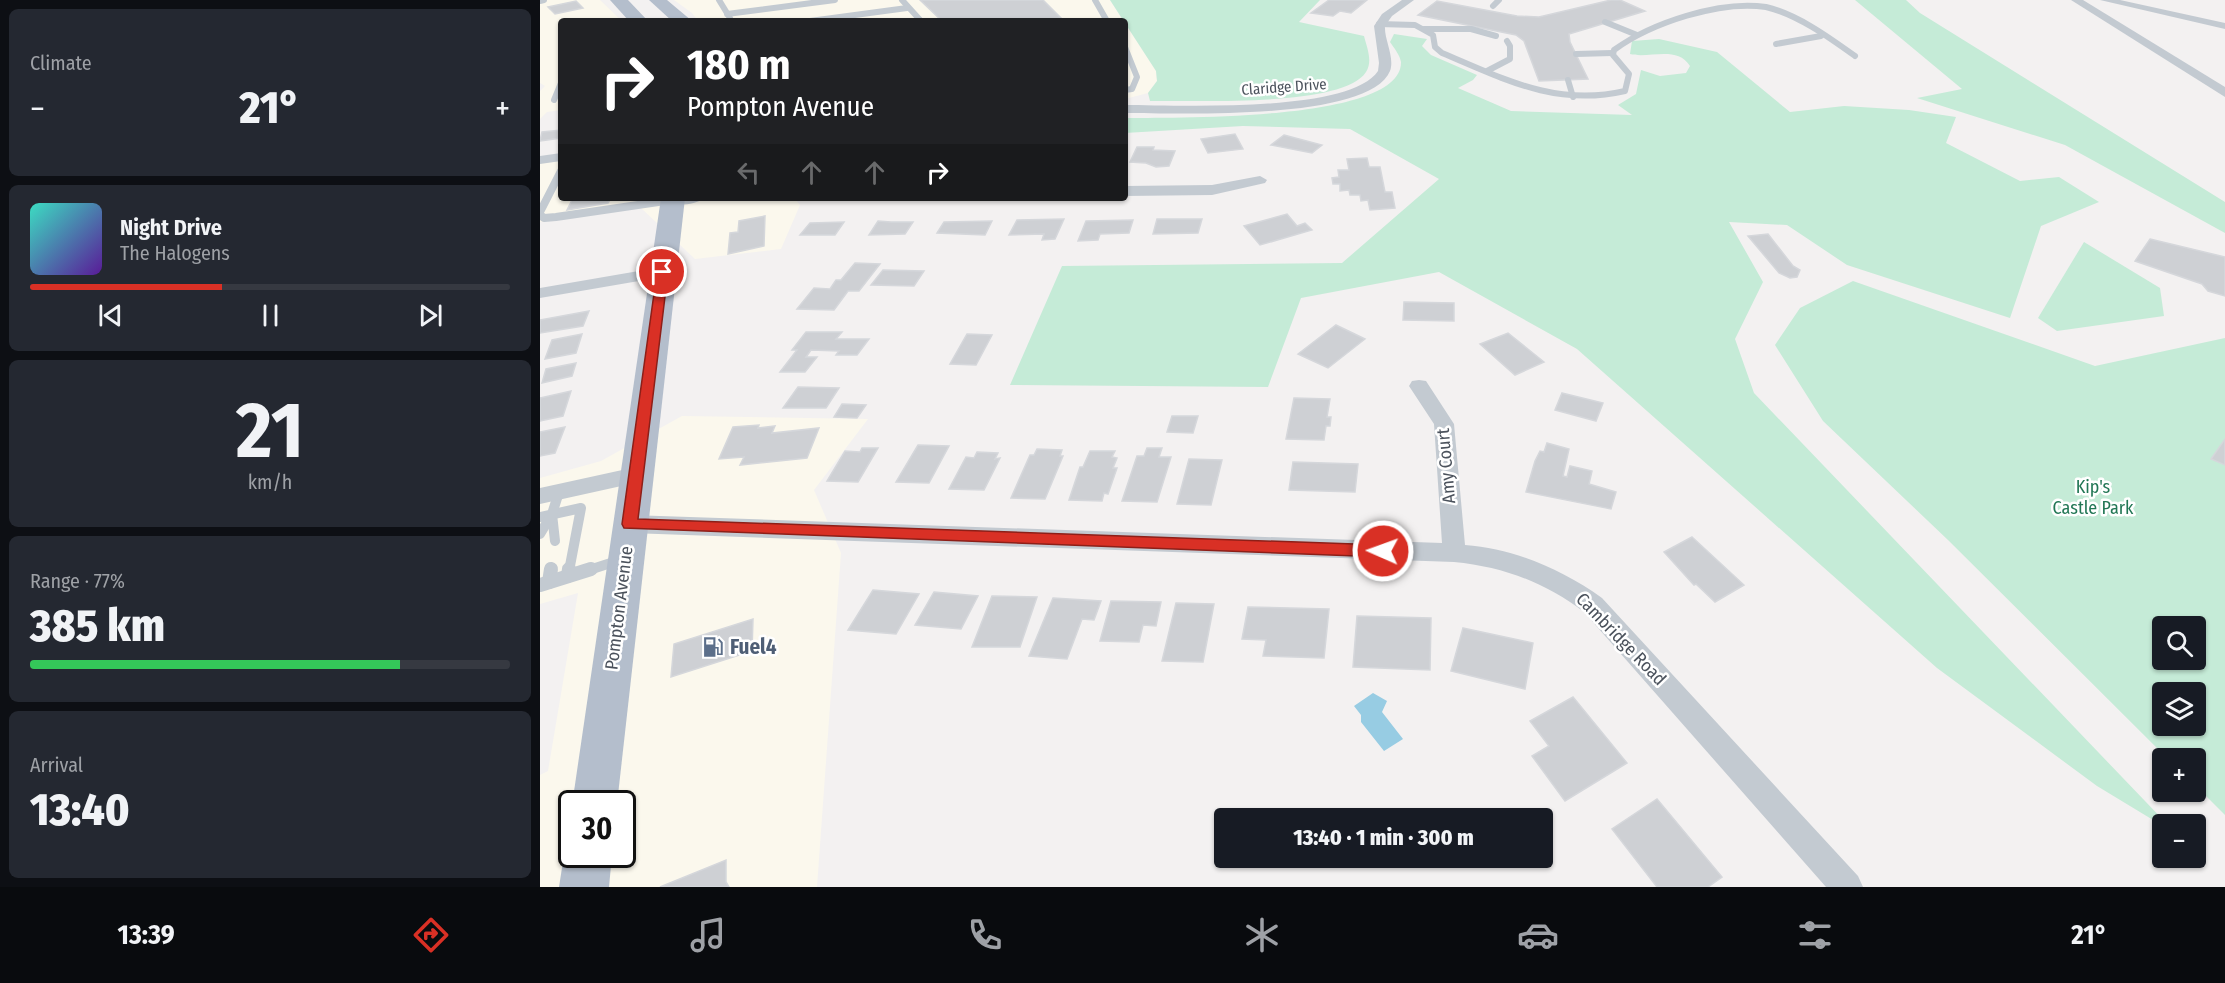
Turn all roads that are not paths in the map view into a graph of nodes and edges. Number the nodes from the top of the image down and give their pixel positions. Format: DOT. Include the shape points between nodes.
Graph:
graph roads {
  1 [pos="618,0"];
  2 [pos="657,0"];
  3 [pos="719,0"];
  4 [pos="835,0"];
  5 [pos="902,0"];
  6 [pos="1095,0"];
  7 [pos="1409,0"];
  8 [pos="1499,0"];
  9 [pos="2076,0"];
  10 [pos="2105,0"];
  11 [pos="801,2"];
  12 [pos="1493,6"];
  13 [pos="907,8"];
  14 [pos="727,14"];
  15 [pos="637,18"];
  16 [pos="679,18"];
  17 [pos="729,18"];
  18 [pos="804,18"];
  19 [pos="832,18"];
  20 [pos="918,18"];
  21 [pos="1105,18"];
  22 [pos="1605,22"];
  23 [pos="1379,24"];
  24 [pos="2225,26"];
  25 [pos="1424,28"];
  26 [pos="1637,35"];
  27 [pos="1496,36"];
  28 [pos="1821,36"];
  29 [pos="1507,41"];
  30 [pos="1776,44"];
  31 [pos="1612,53"];
  32 [pos="1128,54"];
  33 [pos="1576,54"];
  34 [pos="1855,56"];
  35 [pos="1487,71"];
  36 [pos="1568,80"];
  37 [pos="558,90"];
  38 [pos="1128,90"];
  39 [pos="2225,93"];
  40 [pos="1573,97"];
  41 [pos="554,100"];
  42 [pos="1128,109"];
  43 [pos="558,157"];
  44 [pos="540,160"];
  45 [pos="558,177"];
  46 [pos="1260,180"];
  47 [pos="1128,191"];
  48 [pos="667,201"];
  49 [pos="680,201"];
  50 [pos="540,213"];
  51 [pos="662,272"];
  52 [pos="540,293"];
  53 [pos="1419,386"];
  54 [pos="636,475"];
  55 [pos="549,494"];
  56 [pos="546,515"];
  57 [pos="630,524"];
  58 [pos="540,534"];
  59 [pos="555,540"];
  60 [pos="1454,553"];
  61 [pos="626,558"];
  62 [pos="551,568"];
  63 [pos="568,576"];
  64 [pos="544,583"];
  65 [pos="596,790"];
  66 [pos="586,868"];
  67 [pos="584,887"];
  68 [pos="1847,887"];
  1 -- 15 [label="main road"];
  2 -- 16 [label="main road"];
  3 -- 14 [label="lane"];
  4 -- 11 [label="lane"];
  5 -- 13 [label="lane"];
  6 -- 21 [label="lane"];
  7 -- 23 [label="street"];
  8 -- 12 [label="lane"];
  9 -- 39 [label="street"];
  10 -- 24 [label="street"];
  11 -- 14 [label="lane"];
  11 -- 18 [label="lane"];
  13 -- 19 [label="lane"];
  13 -- 20 [label="lane"];
  14 -- 17 [label="lane"];
  22 -- 26 [label="lane"];
  23 -- 25 [label="lane"];
  23 -- 42 [label="street, Claridge Drive" via="1385,70 1371,85 1342,98 1288,106"];
  25 -- 27 [label="lane" via="1471,29"];
  25 -- 35 [label="lane" via="1433,35 1435,47 1442,54"];
  26 -- 28 [label="lane" via="1678,17 1727,4 1766,7"];
  26 -- 31 [label="lane"];
  28 -- 30 [label="lane"];
  28 -- 34 [label="lane"];
  29 -- 35 [label="lane" via="1510,59"];
  31 -- 33 [label="lane"];
  31 -- 40 [label="lane" via="1629,74 1625,91 1606,98"];
  32 -- 38 [label="lane" via="1137,77"];
  35 -- 40 [label="lane" via="1533,89"];
  36 -- 40 [label="lane"];
  37 -- 41 [label="lane"];
  43 -- 44 [label="street"];
  45 -- 50 [label="lane"];
  46 -- 47 [label="street" via="1212,190"];
  48 -- 50 [label="lane" via="556,217 544,218"];
  49 -- 51 [label="main road, Pompton Avenue"];
  51 -- 52 [label="street"];
  51 -- 54 [label="main road, Pompton Avenue"];
  53 -- 60 [label="street, Amy Court" via="1444,424"];
  54 -- 55 [label="street"];
  54 -- 57 [label="main road, Pompton Avenue"];
  55 -- 56 [label="lane"];
  56 -- 58 [label="lane"];
  56 -- 59 [label="lane"];
  56 -- 63 [label="lane" via="581,508"];
  57 -- 60 [label="street, Cambridge Road"];
  57 -- 61 [label="main road, Pompton Avenue"];
  60 -- 68 [label="street, Cambridge Road" via="1518,563 1559,581 1593,605"];
  61 -- 63 [label="lane"];
  61 -- 65 [label="main road, Pompton Avenue"];
  62 -- 64 [label="lane"];
  63 -- 64 [label="lane"];
  66 -- 67 [label="main road"];
}
